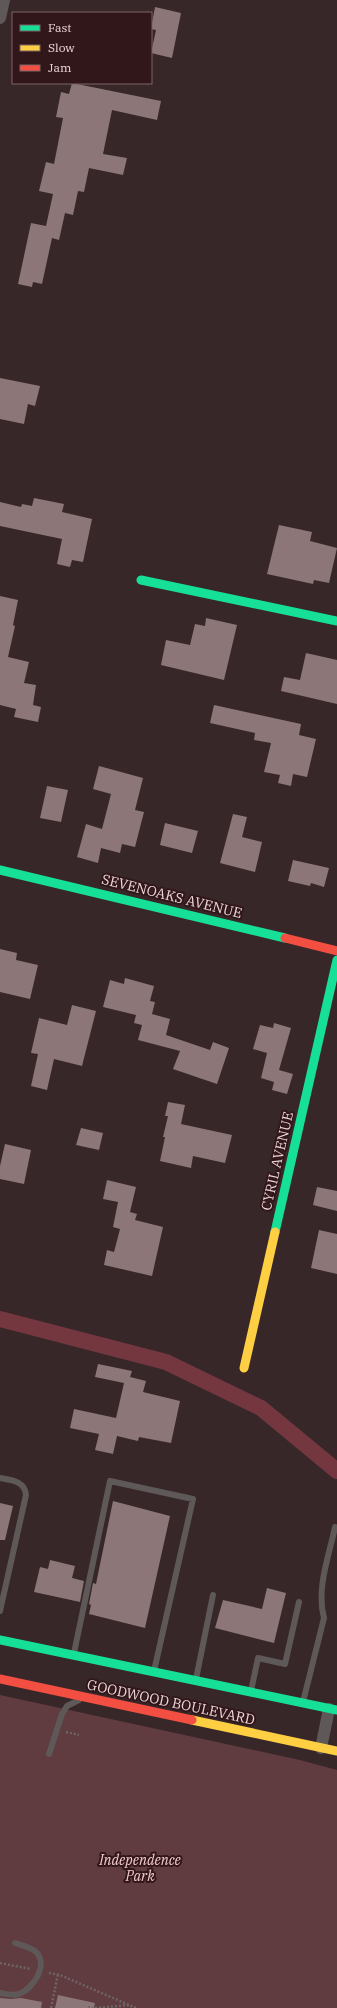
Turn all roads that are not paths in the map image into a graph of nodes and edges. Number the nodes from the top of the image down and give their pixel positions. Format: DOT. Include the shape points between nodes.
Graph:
graph roads {
  1 [pos="4,0"];
  2 [pos="0,18"];
  3 [pos="141,580"];
  4 [pos="337,621"];
  5 [pos="0,870"];
  6 [pos="337,951"];
  7 [pos="337,960"];
  8 [pos="244,1368"];
  9 [pos="0,1478"];
  10 [pos="337,1528"];
  11 [pos="2,1588"];
  12 [pos="213,1595"];
  13 [pos="298,1602"];
  14 [pos="0,1611"];
  15 [pos="0,1640"];
  16 [pos="74,1655"];
  17 [pos="153,1672"];
  18 [pos="0,1679"];
  19 [pos="196,1681"];
  20 [pos="251,1692"];
  21 [pos="82,1698"];
  22 [pos="303,1703"];
  23 [pos="333,1710"];
  24 [pos="321,1748"];
  25 [pos="337,1751"];
  26 [pos="49,1754"];
  27 [pos="15,1943"];
  28 [pos="0,1993"];
  1 -- 2 [label="street"];
  3 -- 4 [label="street"];
  5 -- 6 [label="street, SEVENOAKS AVENUE"];
  7 -- 8 [label="street, CYRIL AVENUE"];
  9 -- 11 [label="lane" via="18,1482 26,1489 6,1580"];
  10 -- 22 [label="lane" via="335,1527 320,1604 324,1618"];
  11 -- 14 [label="lane"];
  12 -- 19 [label="lane"];
  13 -- 20 [label="lane" via="285,1664 258,1658"];
  15 -- 16 [label="street, GOODWOOD BOULEVARD"];
  16 -- 17 [label="street, GOODWOOD BOULEVARD"];
  16 -- 17 [label="lane" via="110,1481 193,1499"];
  17 -- 19 [label="street, GOODWOOD BOULEVARD"];
  18 -- 21 [label="street, GOODWOOD BOULEVARD"];
  19 -- 20 [label="street, GOODWOOD BOULEVARD"];
  20 -- 22 [label="street, GOODWOOD BOULEVARD"];
  21 -- 24 [label="street, GOODWOOD BOULEVARD"];
  21 -- 26 [label="lane" via="67,1706 62,1714"];
  22 -- 23 [label="street, GOODWOOD BOULEVARD"];
  23 -- 24 [label="street"];
  24 -- 25 [label="street, GOODWOOD BOULEVARD"];
  27 -- 28 [label="lane" via="35,1951 40,1960 39,1971 33,1984 22,1993"];
}
